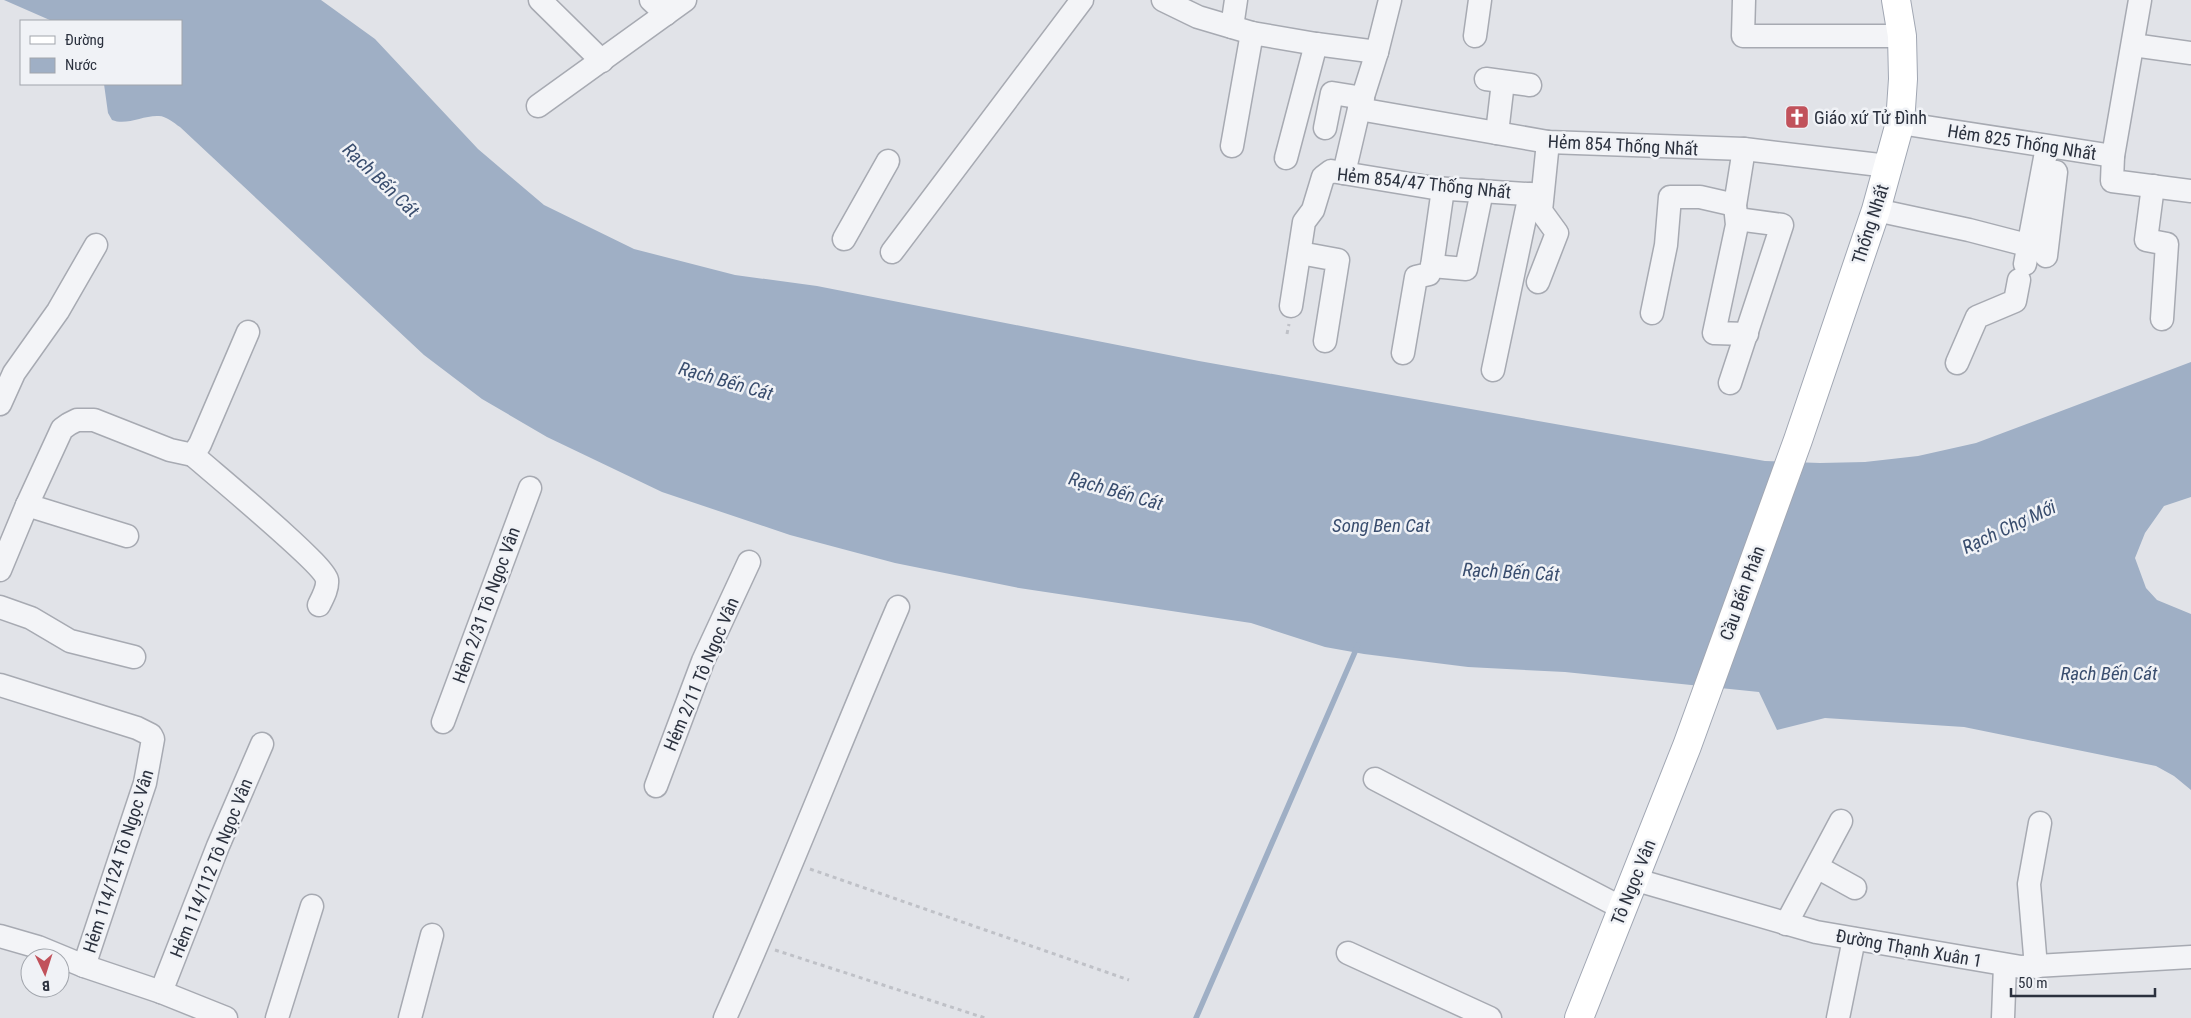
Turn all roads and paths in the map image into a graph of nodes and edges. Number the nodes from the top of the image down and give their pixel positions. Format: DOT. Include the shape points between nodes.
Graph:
graph roads {
  1 [pos="540,0"];
  2 [pos="685,0"];
  3 [pos="1082,0"];
  4 [pos="1164,0"];
  5 [pos="1236,0"];
  6 [pos="1390,0"];
  7 [pos="1480,0"];
  8 [pos="1744,0"];
  9 [pos="1896,0"];
  10 [pos="2140,0"];
  11 [pos="658,7"];
  12 [pos="1242,30"];
  13 [pos="1475,36"];
  14 [pos="1902,36"];
  15 [pos="1316,44"];
  16 [pos="2133,45"];
  17 [pos="1377,52"];
  18 [pos="2191,52"];
  19 [pos="595,67"];
  20 [pos="1530,85"];
  21 [pos="1361,103"];
  22 [pos="538,106"];
  23 [pos="1900,123"];
  24 [pos="1325,128"];
  25 [pos="1496,133"];
  26 [pos="1548,142"];
  27 [pos="1232,146"];
  28 [pos="2053,148"];
  29 [pos="1744,149"];
  30 [pos="2113,156"];
  31 [pos="1286,158"];
  32 [pos="888,160"];
  33 [pos="1888,166"];
  34 [pos="1344,173"];
  35 [pos="2153,186"];
  36 [pos="1443,188"];
  37 [pos="1482,191"];
  38 [pos="2191,191"];
  39 [pos="1536,195"];
  40 [pos="1876,210"];
  41 [pos="1736,212"];
  42 [pos="844,239"];
  43 [pos="96,245"];
  44 [pos="892,252"];
  45 [pos="1300,253"];
  46 [pos="2029,261"];
  47 [pos="1432,266"];
  48 [pos="1538,282"];
  49 [pos="1291,306"];
  50 [pos="1652,312"];
  51 [pos="2162,319"];
  52 [pos="248,332"];
  53 [pos="1747,334"];
  54 [pos="1325,340"];
  55 [pos="1403,353"];
  56 [pos="1957,364"];
  57 [pos="1494,370"];
  58 [pos="1730,383"];
  59 [pos="0,404"];
  60 [pos="1798,440"];
  61 [pos="193,455"];
  62 [pos="530,488"];
  63 [pos="27,506"];
  64 [pos="127,536"];
  65 [pos="749,562"];
  66 [pos="0,570"];
  67 [pos="319,605"];
  68 [pos="898,607"];
  69 [pos="0,608"];
  70 [pos="134,657"];
  71 [pos="0,685"];
  72 [pos="443,722"];
  73 [pos="262,744"];
  74 [pos="1687,746"];
  75 [pos="1374,779"];
  76 [pos="656,786"];
  77 [pos="1841,822"];
  78 [pos="2040,823"];
  79 [pos="793,863"];
  80 [pos="1817,867"];
  81 [pos="1633,879"];
  82 [pos="1855,888"];
  83 [pos="312,906"];
  84 [pos="1622,908"];
  85 [pos="1786,924"];
  86 [pos="432,935"];
  87 [pos="0,936"];
  88 [pos="1854,938"];
  89 [pos="758,944"];
  90 [pos="1348,953"];
  91 [pos="2191,957"];
  92 [pos="2005,965"];
  93 [pos="84,966"];
  94 [pos="2036,967"];
  95 [pos="1129,980"];
  96 [pos="161,992"];
  97 [pos="226,1018"];
  98 [pos="277,1018"];
  99 [pos="410,1018"];
  100 [pos="725,1018"];
  101 [pos="985,1018"];
  102 [pos="1490,1018"];
  103 [pos="1580,1018"];
  104 [pos="1838,1018"];
  105 [pos="2002,1018"];
  1 -- 19 [label="street"];
  2 -- 11 [label="street"];
  3 -- 44 [label="street"];
  4 -- 12 [label="street" via="1198,18"];
  5 -- 12 [label="street"];
  6 -- 17 [label="street"];
  7 -- 13 [label="street"];
  8 -- 14 [label="street" via="1743,36"];
  9 -- 14 [label="main road, Thống Nhất"];
  10 -- 16 [label="street"];
  11 -- 19 [label="street"];
  12 -- 15 [label="street"];
  12 -- 27 [label="street"];
  14 -- 23 [label="main road, Thống Nhất"];
  15 -- 17 [label="street"];
  15 -- 31 [label="street"];
  16 -- 18 [label="street"];
  16 -- 30 [label="street"];
  17 -- 21 [label="street"];
  19 -- 22 [label="street"];
  20 -- 25 [label="street" via="1495,81"];
  21 -- 24 [label="street, Hẻm 854 Thống Nhất" via="1332,93"];
  21 -- 25 [label="street, Hẻm 854 Thống Nhất"];
  21 -- 34 [label="street"];
  23 -- 28 [label="street, Hẻm 825 Thống Nhất"];
  23 -- 33 [label="main road, Thống Nhất"];
  25 -- 26 [label="street, Hẻm 854 Thống Nhất"];
  26 -- 29 [label="street, Hẻm 854 Thống Nhất"];
  26 -- 39 [label="street"];
  28 -- 30 [label="street, Hẻm 825 Thống Nhất"];
  28 -- 46 [label="street"];
  29 -- 33 [label="street, Hẻm 854 Thống Nhất"];
  29 -- 41 [label="street"];
  30 -- 35 [label="street" via="2112,181"];
  32 -- 42 [label="street"];
  33 -- 40 [label="main road, Thống Nhất"];
  34 -- 36 [label="street, Hẻm 854/47 Thống Nhất"];
  34 -- 45 [label="street, Hẻm 854/47 Thống Nhất" via="1331,171 1323,177 1313,210 1304,222"];
  35 -- 38 [label="street"];
  35 -- 51 [label="street" via="2146,240 2167,244"];
  36 -- 37 [label="street, Hẻm 854/47 Thống Nhất"];
  36 -- 47 [label="street"];
  37 -- 39 [label="street, Hẻm 854/47 Thống Nhất"];
  37 -- 47 [label="street" via="1466,269"];
  39 -- 48 [label="street" via="1540,211 1556,233"];
  39 -- 57 [label="street"];
  40 -- 46 [label="street" via="1969,230"];
  40 -- 60 [label="main road, Thống Nhất"];
  41 -- 50 [label="street" via="1700,197 1670,197 1666,246"];
  41 -- 53 [label="street" via="1737,225 1714,333"];
  41 -- 53 [label="street" via="1782,225"];
  43 -- 59 [label="street" via="58,311 14,374"];
  45 -- 49 [label="street, Hẻm 854/47 Thống Nhất"];
  45 -- 54 [label="street" via="1338,260"];
  46 -- 56 [label="street" via="2015,301 1977,317"];
  47 -- 55 [label="street" via="1429,274 1416,277"];
  52 -- 61 [label="street"];
  53 -- 58 [label="street"];
  60 -- 74 [label="main road, Cầu Bến Phân"];
  61 -- 63 [label="street" via="170,450 94,420 77,420 62,430"];
  61 -- 67 [label="street" via="282,531 325,575 327,586"];
  62 -- 72 [label="street, Hẻm 2/31 Tô Ngọc Vân"];
  63 -- 64 [label="street"];
  63 -- 66 [label="street"];
  65 -- 76 [label="street, Hẻm 2/11 Tô Ngọc Vân" via="703,661"];
  68 -- 79 [label="street" via="838,746"];
  69 -- 70 [label="street" via="31,618 70,641"];
  71 -- 93 [label="street, Hẻm 114/124 Tô Ngọc Vân" via="137,728 151,734 153,739 146,782"];
  73 -- 96 [label="street, Hẻm 114/112 Tô Ngọc Vân"];
  74 -- 81 [label="main road, Tô Ngọc Vân"];
  75 -- 84 [label="street"];
  77 -- 80 [label="street"];
  78 -- 94 [label="street" via="2030,884"];
  79 -- 89 [label="street"];
  79 -- 95 [label="path"];
  80 -- 82 [label="street"];
  80 -- 85 [label="street"];
  81 -- 84 [label="main road, Tô Ngọc Vân"];
  81 -- 85 [label="street, Đường Thạnh Xuân 1"];
  83 -- 98 [label="street"];
  84 -- 103 [label="main road, Tô Ngọc Vân"];
  85 -- 88 [label="street, Đường Thạnh Xuân 1"];
  86 -- 99 [label="street"];
  87 -- 93 [label="street"];
  88 -- 92 [label="street, Đường Thạnh Xuân 1"];
  88 -- 104 [label="street"];
  89 -- 100 [label="street"];
  89 -- 101 [label="path"];
  90 -- 102 [label="street"];
  91 -- 94 [label="street, Đường Thạnh Xuân 1"];
  92 -- 94 [label="street, Đường Thạnh Xuân 1"];
  92 -- 105 [label="street"];
  93 -- 96 [label="street"];
  96 -- 97 [label="street"];
}
